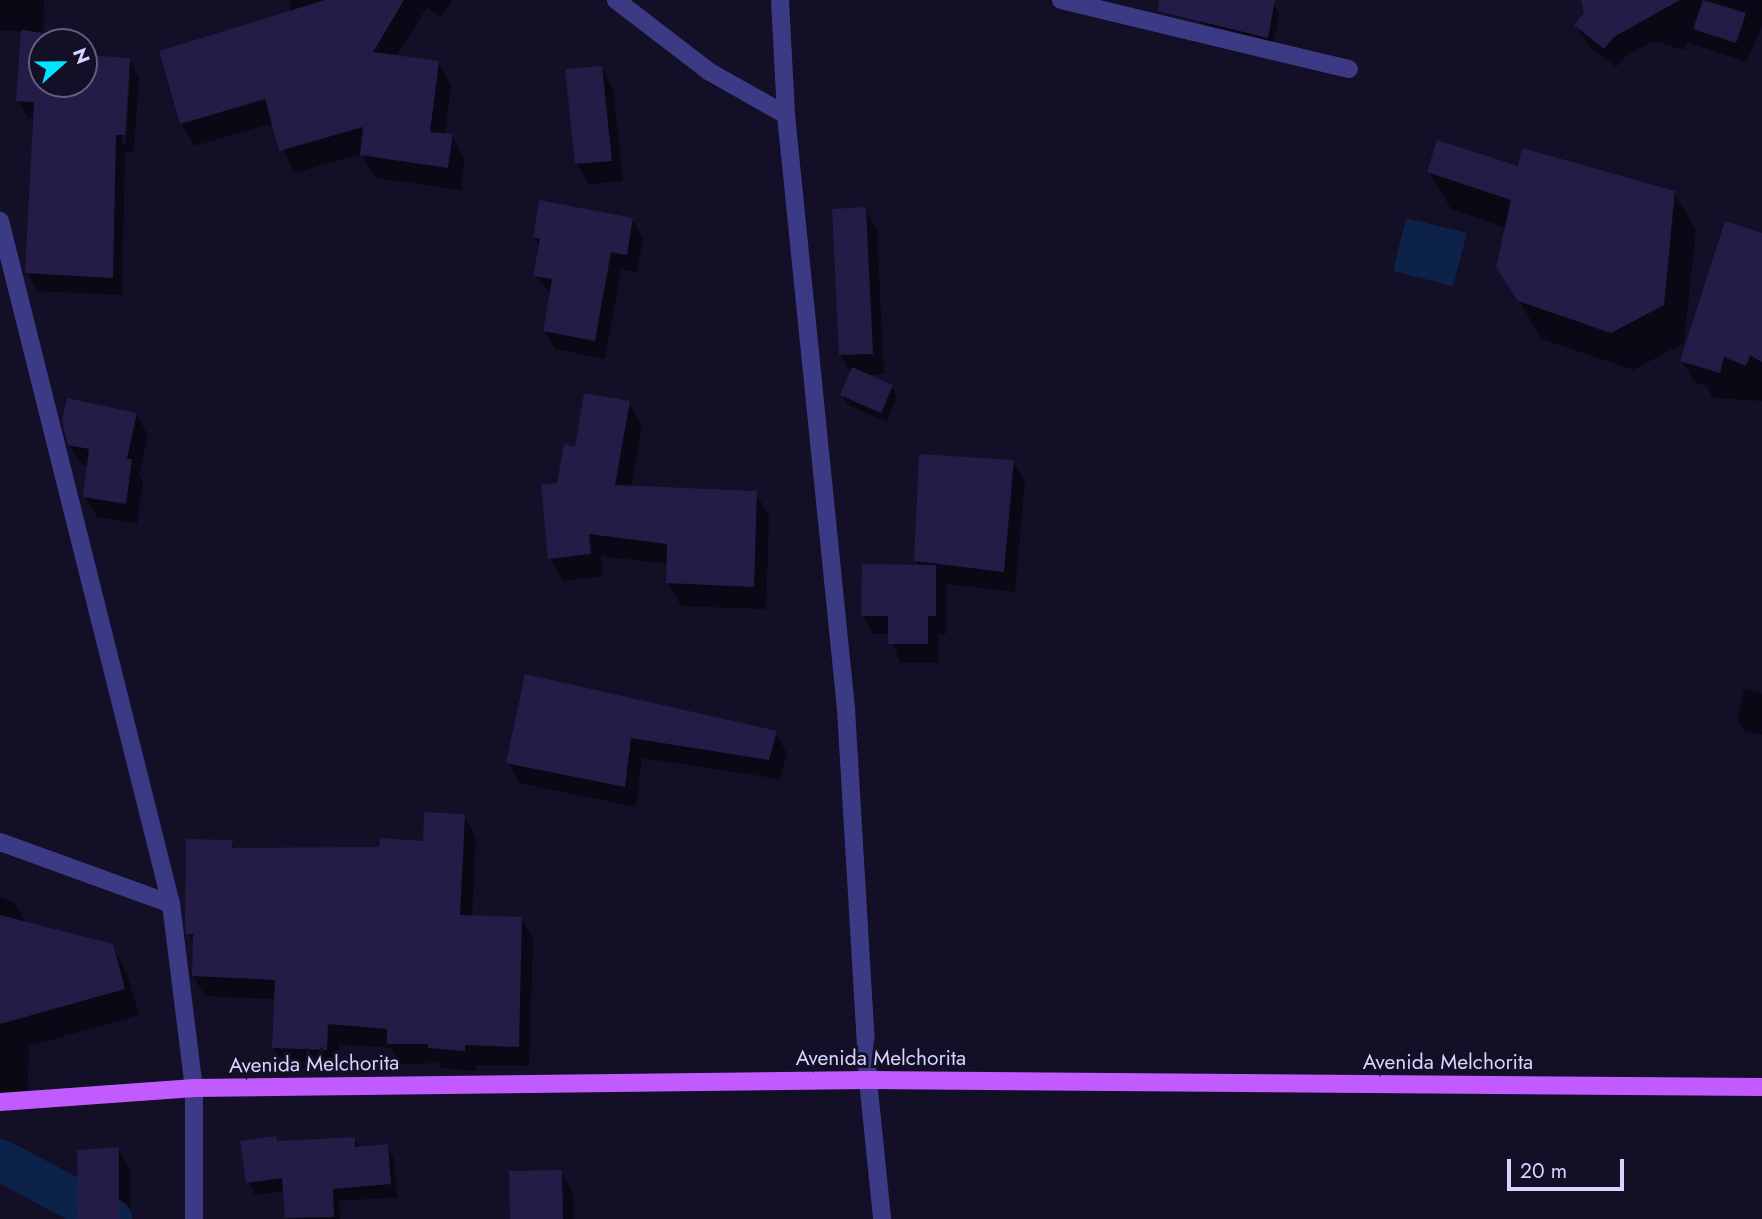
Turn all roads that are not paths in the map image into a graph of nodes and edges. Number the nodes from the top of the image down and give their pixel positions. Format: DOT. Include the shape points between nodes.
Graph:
graph roads {
  1 [pos="616,0"];
  2 [pos="780,0"];
  3 [pos="1061,0"];
  4 [pos="1349,69"];
  5 [pos="786,115"];
  6 [pos="0,221"];
  7 [pos="0,842"];
  8 [pos="171,904"];
  9 [pos="868,1080"];
  10 [pos="1762,1087"];
  11 [pos="194,1088"];
  12 [pos="0,1102"];
  13 [pos="194,1219"];
  14 [pos="881,1219"];
  1 -- 5 [label="street" via="710,72"];
  2 -- 5 [label="street"];
  3 -- 4 [label="street"];
  5 -- 9 [label="street" via="846,709"];
  6 -- 8 [label="street"];
  7 -- 8 [label="street"];
  8 -- 11 [label="street"];
  9 -- 10 [label="main road, Avenida Melchorita"];
  9 -- 11 [label="main road, Avenida Melchorita"];
  9 -- 14 [label="street"];
  11 -- 12 [label="main road, Avenida Melchorita"];
  11 -- 13 [label="street"];
}
